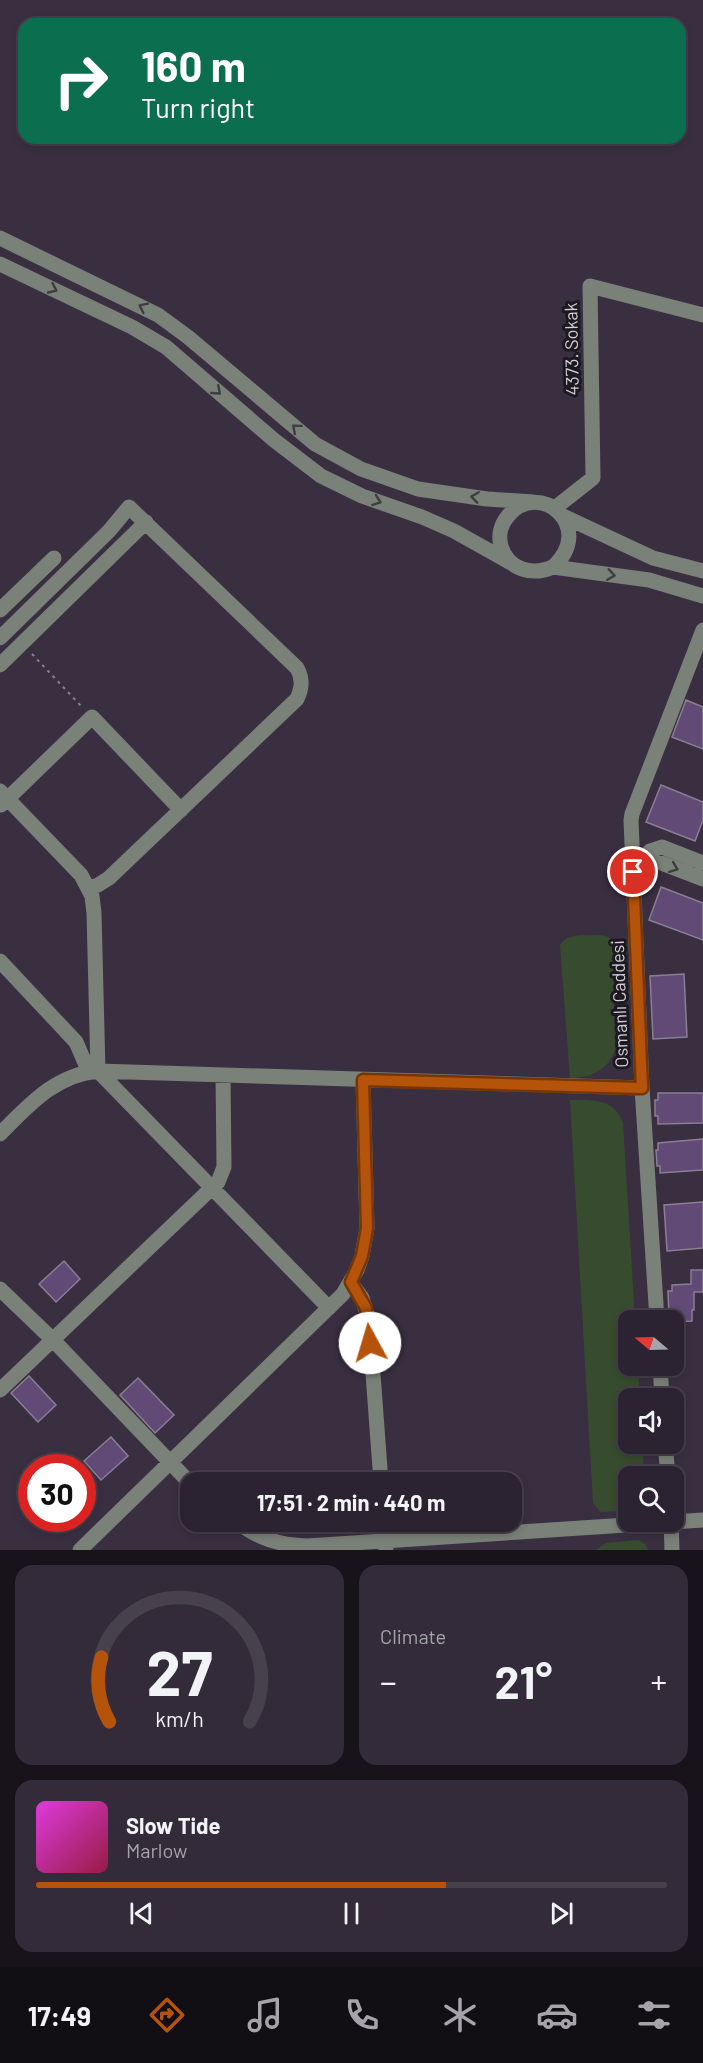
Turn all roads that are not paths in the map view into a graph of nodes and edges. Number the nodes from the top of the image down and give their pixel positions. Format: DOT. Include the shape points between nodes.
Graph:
graph roads {
  1 [pos="0,238"];
  2 [pos="0,264"];
  3 [pos="703,315"];
  4 [pos="533,502"];
  5 [pos="559,512"];
  6 [pos="146,522"];
  7 [pos="54,558"];
  8 [pos="511,562"];
  9 [pos="553,567"];
  10 [pos="703,571"];
  11 [pos="703,596"];
  12 [pos="0,610"];
  13 [pos="3,630"];
  14 [pos="703,630"];
  15 [pos="22,644"];
  16 [pos="0,665"];
  17 [pos="2,798"];
  18 [pos="181,810"];
  19 [pos="632,848"];
  20 [pos="650,851"];
  21 [pos="703,863"];
  22 [pos="703,879"];
  23 [pos="88,888"];
  24 [pos="0,961"];
  25 [pos="94,1071"];
  26 [pos="223,1075"];
  27 [pos="363,1080"];
  28 [pos="642,1088"];
  29 [pos="0,1134"];
  30 [pos="212,1189"];
  31 [pos="351,1282"];
  32 [pos="0,1289"];
  33 [pos="328,1308"];
  34 [pos="656,1310"];
  35 [pos="53,1340"];
  36 [pos="0,1390"];
  37 [pos="171,1463"];
  38 [pos="180,1472"];
  39 [pos="380,1472"];
  40 [pos="703,1520"];
  41 [pos="684,1521"];
  42 [pos="618,1526"];
  43 [pos="250,1532"];
  44 [pos="671,1532"];
  45 [pos="263,1545"];
  46 [pos="386,1546"];
  47 [pos="87,1548"];
  48 [pos="672,1550"];
  4 -- 1 [label="street, one-way" via="418,489 361,469 315,444 158,315"];
  2 -- 8 [label="street, one-way" via="166,347 321,476 454,531"];
  3 -- 5 [label="street, 4373. Sokak" via="590,286 593,478"];
  4 -- 5 [label="street"];
  4 -- 8 [label="street" via="512,511 504,520 500,542"];
  5 -- 9 [label="street" via="570,538 562,559"];
  5 -- 10 [label="street" via="653,558"];
  6 -- 13 [label="street" via="129,507 109,531"];
  6 -- 15 [label="street"];
  6 -- 18 [label="street" via="297,668 300,676 297,699"];
  7 -- 12 [label="street"];
  8 -- 9 [label="street" via="531,572"];
  9 -- 11 [label="street, one-way" via="649,580"];
  13 -- 15 [label="street"];
  14 -- 19 [label="street, Osmanlı Caddesi" via="632,814"];
  15 -- 16 [label="street"];
  17 -- 18 [label="street" via="92,717"];
  17 -- 23 [label="street" via="76,869"];
  18 -- 23 [label="street" via="110,878"];
  19 -- 20 [label="street"];
  19 -- 28 [label="street, Osmanlı Caddesi"];
  20 -- 21 [label="street" via="662,847"];
  20 -- 22 [label="street, one-way" via="656,861"];
  23 -- 25 [label="street" via="94,913"];
  24 -- 25 [label="street" via="76,1042"];
  25 -- 26 [label="street"];
  25 -- 29 [label="street" via="72,1076 48,1090"];
  25 -- 30 [label="street"];
  26 -- 27 [label="street"];
  26 -- 30 [label="street" via="224,1167"];
  27 -- 28 [label="street"];
  27 -- 31 [label="street" via="367,1228 362,1256"];
  28 -- 34 [label="street, Osmanlı Caddesi"];
  30 -- 33 [label="street"];
  30 -- 35 [label="street"];
  31 -- 33 [label="street"];
  31 -- 39 [label="street" via="362,1298 369,1320"];
  32 -- 35 [label="street"];
  33 -- 37 [label="street"];
  35 -- 36 [label="street"];
  35 -- 37 [label="street"];
  37 -- 38 [label="street"];
  37 -- 47 [label="street"];
  40 -- 41 [label="street"];
  42 -- 46 [label="street"];
  43 -- 45 [label="street"];
  44 -- 48 [label="street"];
  45 -- 46 [label="street"];
}
